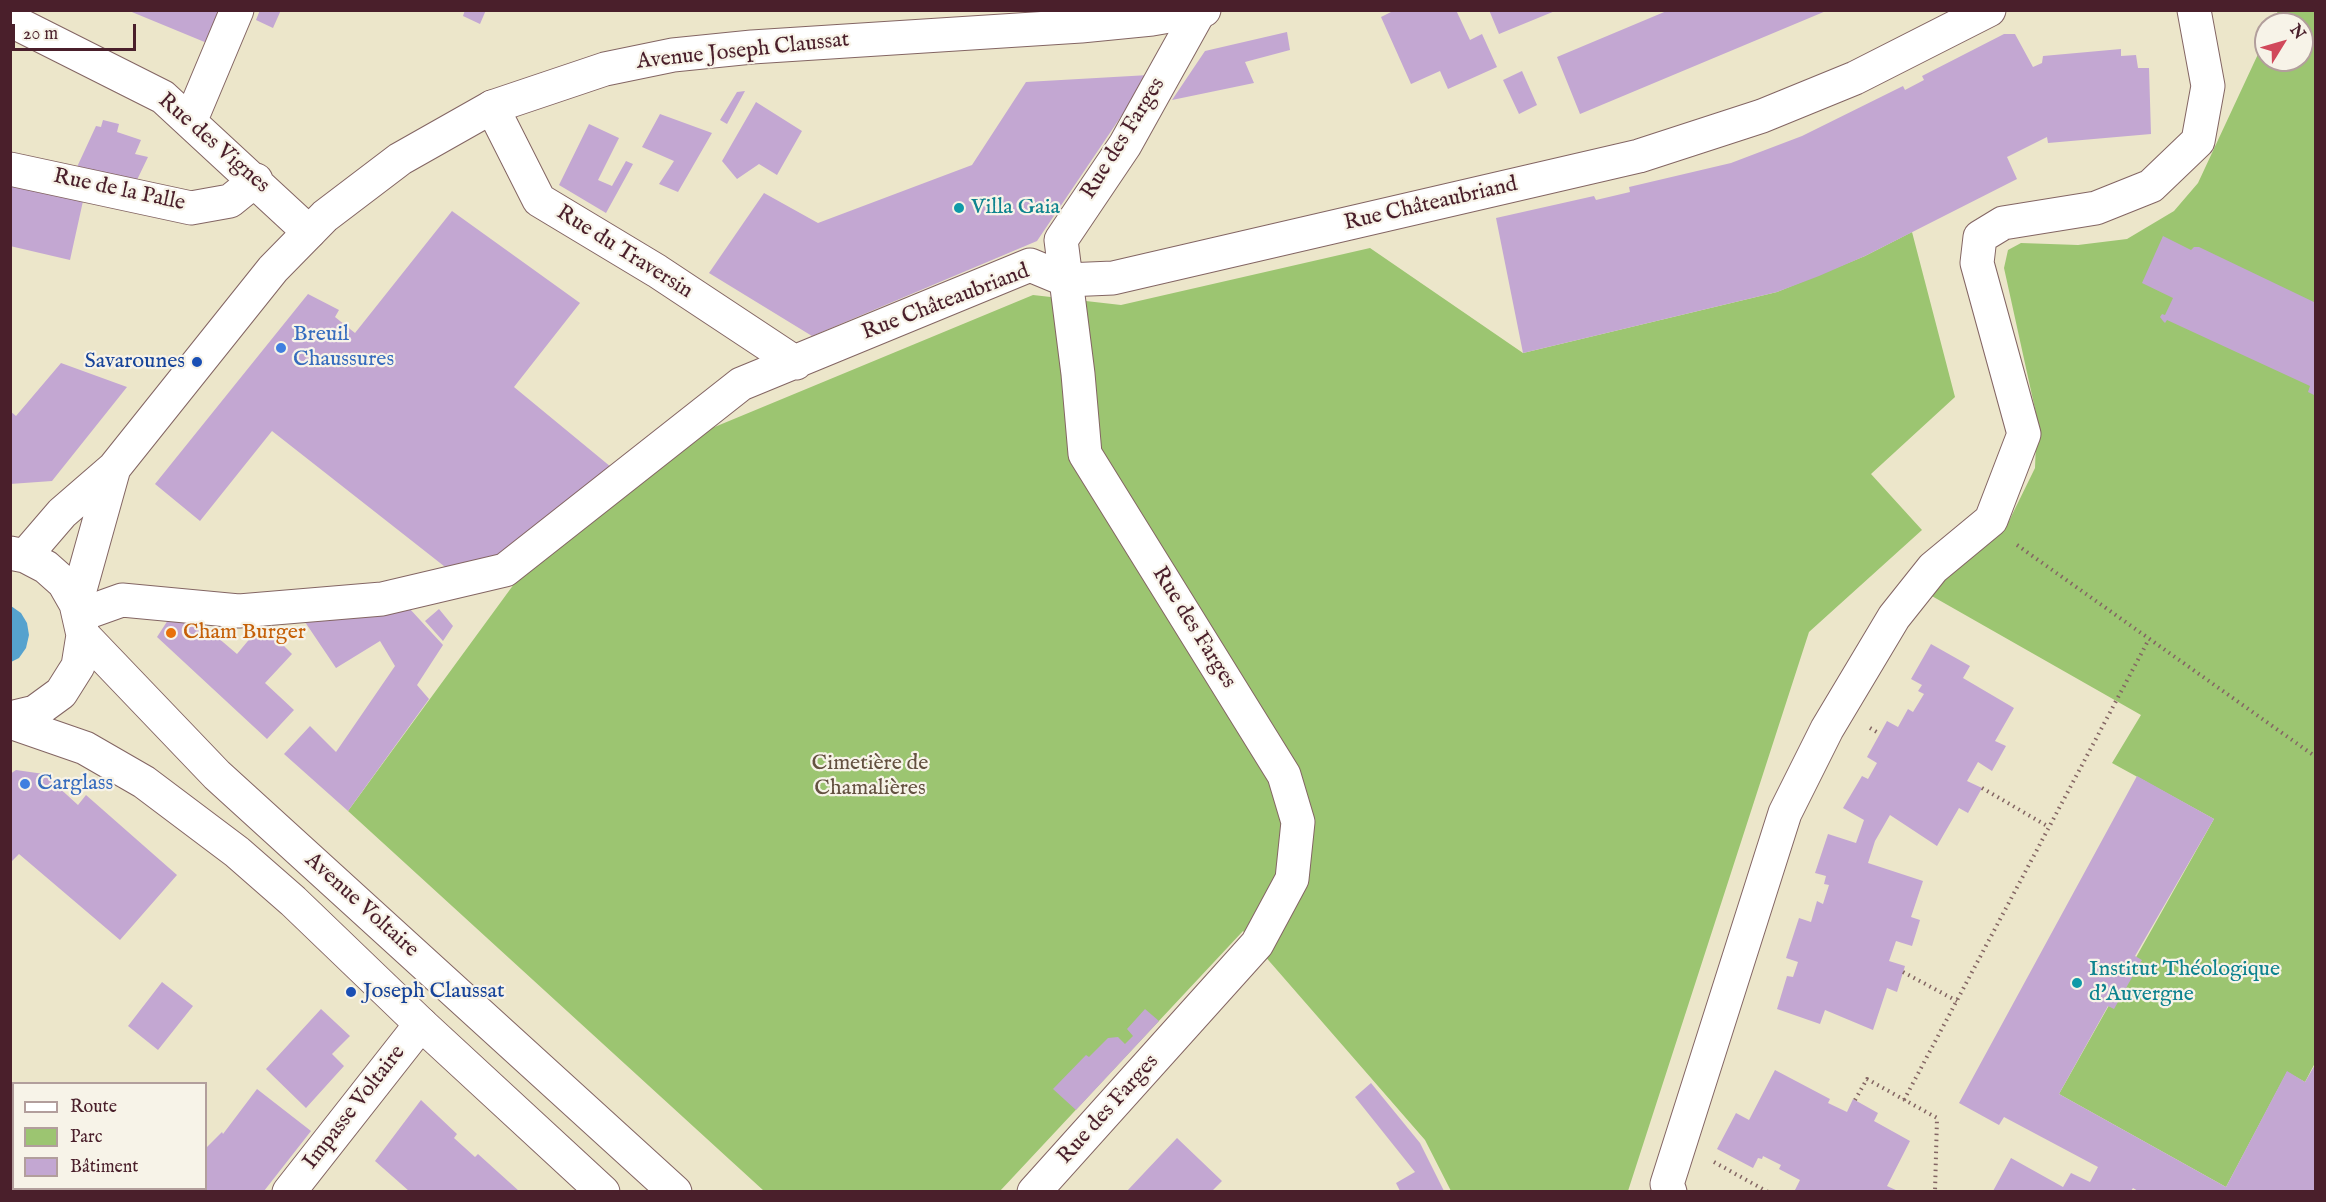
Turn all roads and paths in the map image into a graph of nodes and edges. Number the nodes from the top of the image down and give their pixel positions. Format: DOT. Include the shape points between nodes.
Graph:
graph roads {
  1 [pos="237,10"];
  2 [pos="1989,10"];
  3 [pos="2194,10"];
  4 [pos="1202,11"];
  5 [pos="10,20"];
  6 [pos="492,107"];
  7 [pos="190,122"];
  8 [pos="10,169"];
  9 [pos="256,180"];
  10 [pos="309,232"];
  11 [pos="1066,280"];
  12 [pos="796,363"];
  13 [pos="114,468"];
  14 [pos="2013,542"];
  15 [pos="18,554"];
  16 [pos="80,618"];
  17 [pos="2149,639"];
  18 [pos="10,720"];
  19 [pos="2316,757"];
  20 [pos="1982,788"];
  21 [pos="2049,828"];
  22 [pos="1903,972"];
  23 [pos="1957,1000"];
  24 [pos="421,1024"];
  25 [pos="1855,1100"];
  26 [pos="1904,1100"];
  27 [pos="1709,1159"];
  28 [pos="289,1191"];
  29 [pos="603,1191"];
  30 [pos="675,1191"];
  31 [pos="1034,1191"];
  32 [pos="1670,1191"];
  33 [pos="1768,1191"];
  34 [pos="1935,1191"];
  1 -- 7 [label="street"];
  2 -- 11 [label="street, Rue Châteaubriand" via="1855,78 1762,116 1639,156 1113,278"];
  3 -- 32 [label="street" via="2208,86 2199,141 2151,186 2096,208 2003,223 1980,237 1977,263 2024,434 1991,520 1933,568 1894,617 1827,729 1785,813 1666,1184"];
  4 -- 6 [label="street, Avenue Joseph Claussat" via="1081,26 752,47 673,56 605,69"];
  4 -- 11 [label="street, Rue des Farges" via="1125,145 1060,240"];
  5 -- 7 [label="street, Rue des Vignes" via="164,97"];
  6 -- 10 [label="street, Avenue Joseph Claussat" via="400,159"];
  6 -- 12 [label="street, Rue du Traversin" via="539,200 657,271"];
  7 -- 9 [label="street, Rue des Vignes"];
  8 -- 9 [label="street, Rue de la Palle" via="191,208 230,201"];
  9 -- 10 [label="street, Rue des Vignes"];
  10 -- 13 [label="street, Avenue Joseph Claussat" via="273,269"];
  11 -- 12 [label="street, Rue Châteaubriand" via="1030,265"];
  11 -- 31 [label="street, Rue des Farges" via="1085,454 1284,775 1298,822 1292,879 1257,944"];
  12 -- 16 [label="street, Rue Châteaubriand" via="741,384 505,570 382,599 239,611 122,600"];
  13 -- 15 [label="street, Avenue Joseph Claussat"];
  13 -- 16 [label="street, Avenue Joseph Claussat"];
  14 -- 17 [label="path"];
  15 -- 16 [label="street, Avenue Voltaire" via="46,567 64,583"];
  16 -- 18 [label="street, Avenue Joseph Claussat" via="78,666 61,693 35,712"];
  16 -- 30 [label="street, Avenue Voltaire" via="217,775"];
  17 -- 19 [label="path"];
  17 -- 21 [label="path"];
  18 -- 24 [label="street, Avenue Voltaire" via="85,748 144,782 192,817 293,901"];
  20 -- 21 [label="path"];
  21 -- 23 [label="path"];
  22 -- 23 [label="path"];
  23 -- 26 [label="path"];
  24 -- 28 [label="street, Impasse Voltaire"];
  24 -- 29 [label="street, Avenue Voltaire"];
  25 -- 26 [label="path" via="1868,1079"];
  26 -- 34 [label="path" via="1937,1118"];
  27 -- 33 [label="path"];
}
